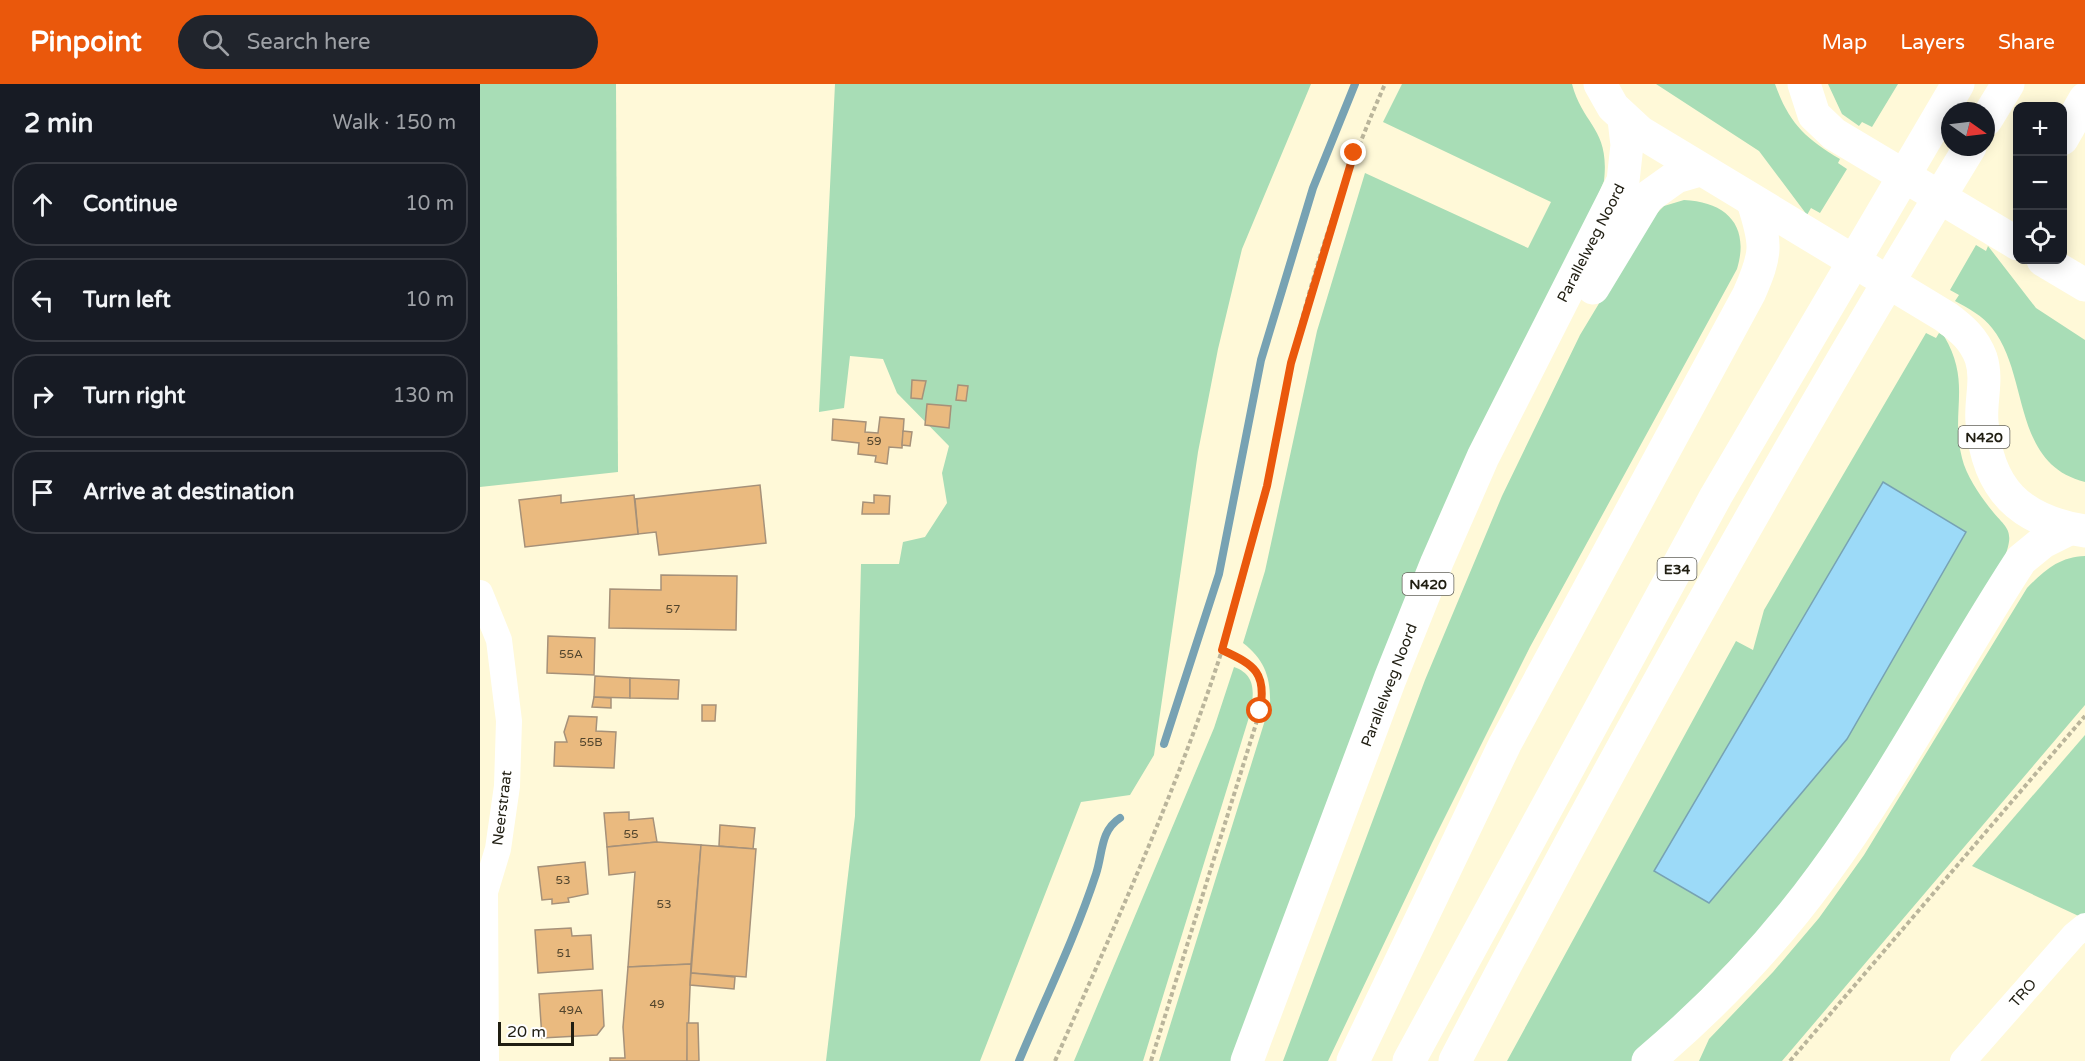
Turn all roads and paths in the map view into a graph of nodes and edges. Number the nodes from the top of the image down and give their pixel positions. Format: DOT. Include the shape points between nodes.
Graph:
graph roads {
  1 [pos="1385,84"];
  2 [pos="1600,84"];
  3 [pos="1804,84"];
  4 [pos="1958,84"];
  5 [pos="2008,84"];
  6 [pos="2085,99"];
  7 [pos="1995,105"];
  8 [pos="1624,119"];
  9 [pos="2067,130"];
  10 [pos="1965,156"];
  11 [pos="1700,170"];
  12 [pos="1753,202"];
  13 [pos="2007,238"];
  14 [pos="2053,264"];
  15 [pos="2074,273"];
  16 [pos="2077,530"];
  17 [pos="480,594"];
  18 [pos="1222,650"];
  19 [pos="2085,716"];
  20 [pos="482,891"];
  21 [pos="2085,926"];
  22 [pos="486,1061"];
  23 [pos="1055,1061"];
  24 [pos="1150,1061"];
  25 [pos="1247,1061"];
  26 [pos="1270,1061"];
  27 [pos="1353,1061"];
  28 [pos="1409,1061"];
  29 [pos="1455,1061"];
  30 [pos="1648,1061"];
  31 [pos="1790,1061"];
  32 [pos="1963,1061"];
  1 -- 18 [label="path" via="1354,153 1291,363 1267,486"];
  2 -- 8 [label="highway, N420"];
  3 -- 13 [label="highway" via="1814,115 1848,144"];
  4 -- 28 [label="highway, E34" via="1716,496"];
  5 -- 7 [label="highway"];
  6 -- 9 [label="highway"];
  8 -- 11 [label="highway, N420"];
  8 -- 25 [label="highway, Parallelweg Noord / N420" via="1627,145 1623,181 1494,436 1437,562"];
  10 -- 29 [label="highway, E34" via="1750,516"];
  11 -- 12 [label="highway, N420"];
  11 -- 26 [label="highway, Parallelweg Noord / N420" via="1676,177 1648,197 1626,229 1561,346 1510,450 1454,575"];
  12 -- 16 [label="highway, N420" via="1946,317 1969,335 1981,359 1985,385 1982,421 1988,460 2004,492 2045,523"];
  12 -- 27 [label="highway" via="1763,232 1763,262 1749,294 1505,744"];
  14 -- 15 [label="highway"];
  16 -- 30 [label="highway" via="2043,542 2020,560 1888,778 1822,876 1757,955"];
  17 -- 20 [label="street, Neerstraat" via="500,640 509,721 507,786 498,849"];
  18 -- 23 [label="path" via="1183,759"];
  18 -- 24 [label="path" via="1250,662 1258,673 1263,693 1260,711"];
  19 -- 31 [label="path"];
  20 -- 22 [label="street, Neerstraat"];
  21 -- 32 [label="street, TRO"];
}
